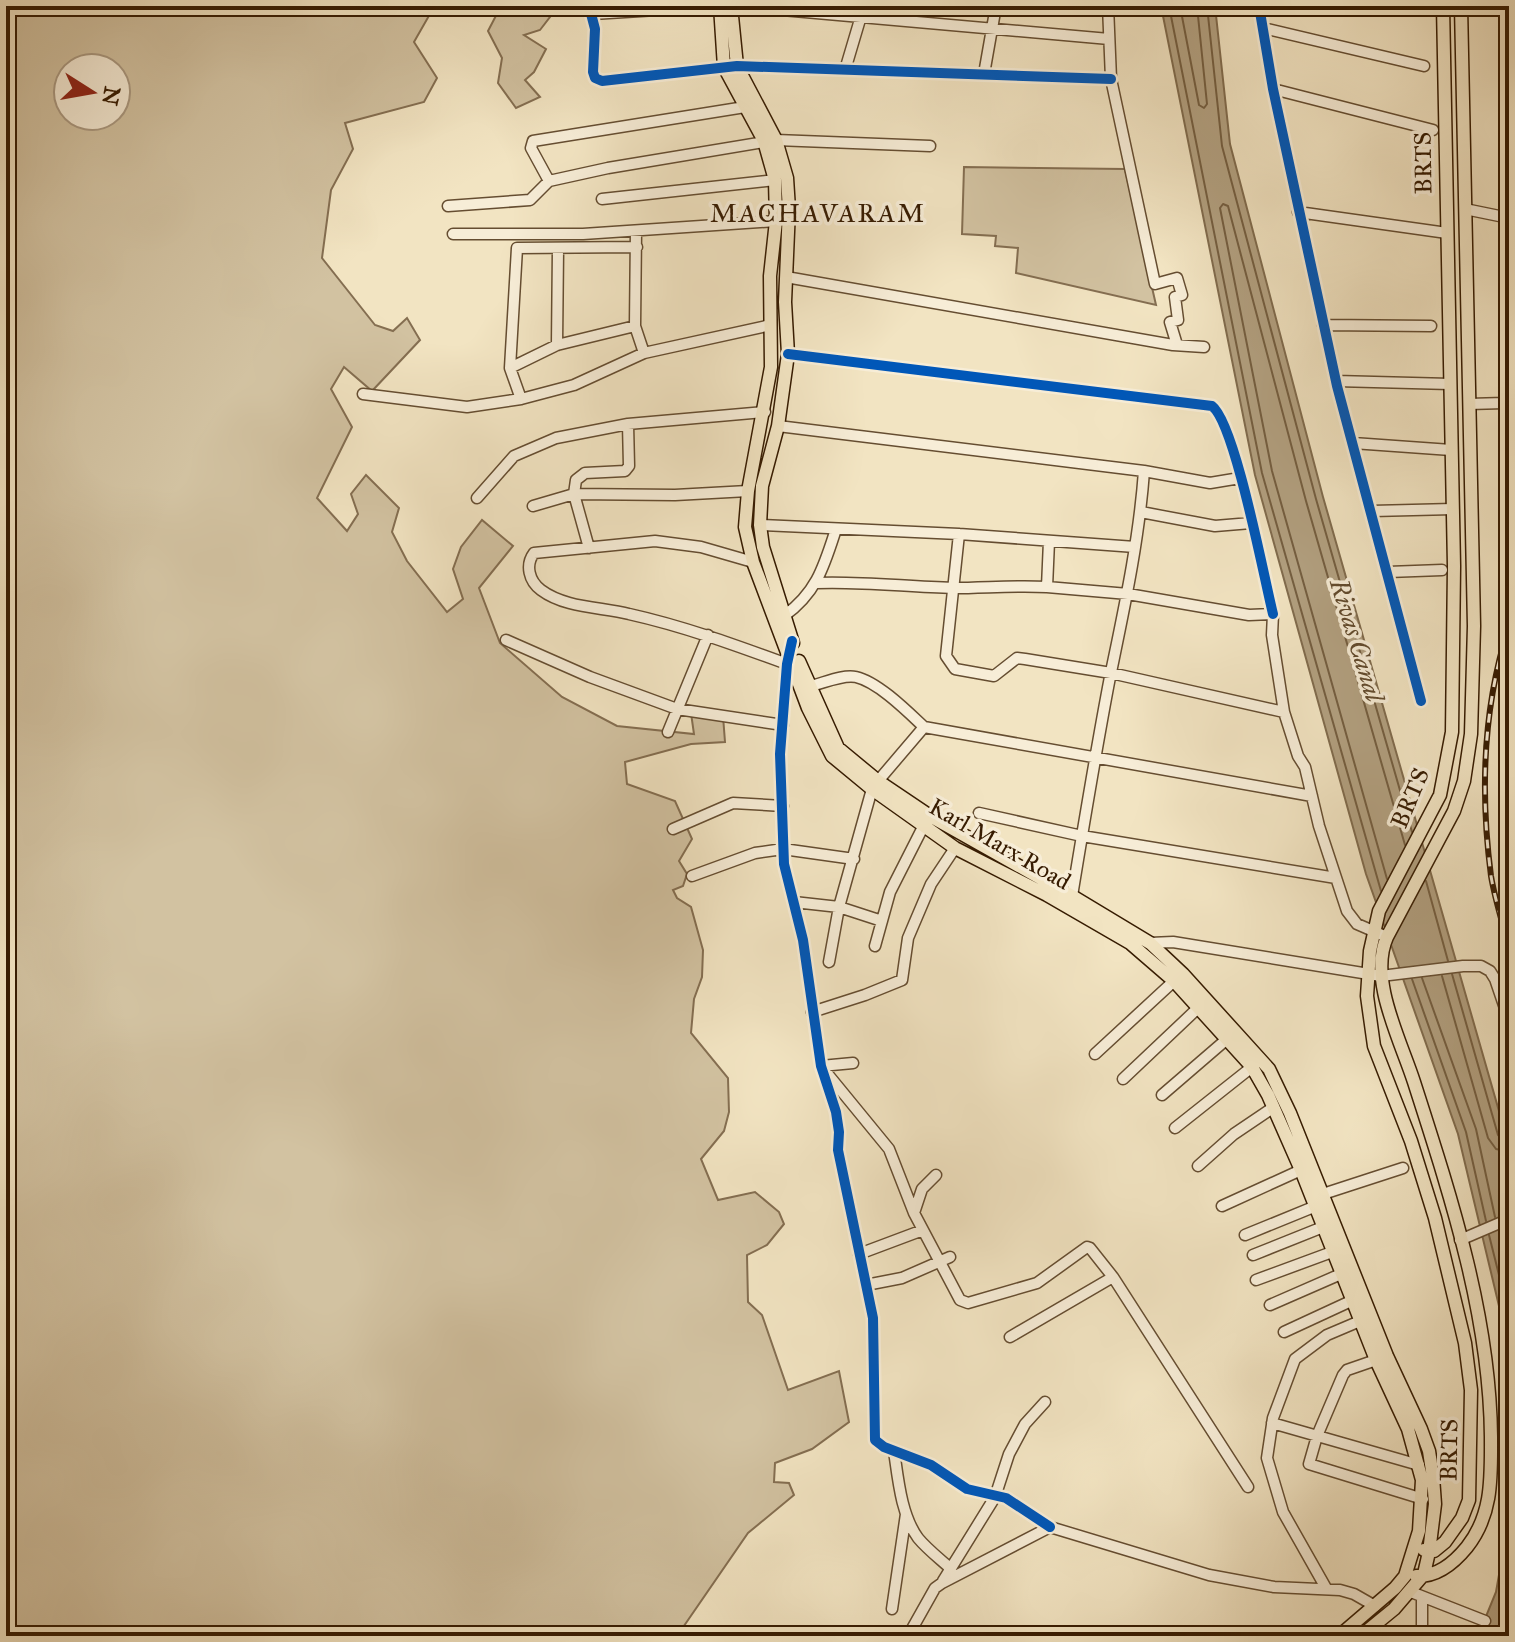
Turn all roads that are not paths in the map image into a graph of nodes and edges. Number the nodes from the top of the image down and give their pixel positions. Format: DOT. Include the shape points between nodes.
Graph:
graph roads {
  1 [pos="720,6"];
  2 [pos="733,6"];
  3 [pos="996,6"];
  4 [pos="1108,6"];
  5 [pos="1259,6"];
  6 [pos="1443,6"];
  7 [pos="1461,6"];
  8 [pos="591,10"];
  9 [pos="862,12"];
  10 [pos="1263,28"];
  11 [pos="991,30"];
  12 [pos="1109,39"];
  13 [pos="1424,66"];
  14 [pos="730,67"];
  15 [pos="845,70"];
  16 [pos="984,74"];
  17 [pos="1111,79"];
  18 [pos="1273,89"];
  19 [pos="745,107"];
  20 [pos="1433,130"];
  21 [pos="770,140"];
  22 [pos="930,146"];
  23 [pos="775,180"];
  24 [pos="549,181"];
  25 [pos="602,199"];
  26 [pos="448,206"];
  27 [pos="1465,209"];
  28 [pos="1298,212"];
  29 [pos="1509,218"];
  30 [pos="776,221"];
  31 [pos="636,231"];
  32 [pos="1447,233"];
  33 [pos="453,234"];
  34 [pos="637,247"];
  35 [pos="558,249"];
  36 [pos="786,277"];
  37 [pos="771,325"];
  38 [pos="1323,325"];
  39 [pos="635,326"];
  40 [pos="1431,326"];
  41 [pos="557,345"];
  42 [pos="1177,345"];
  43 [pos="1204,347"];
  44 [pos="644,353"];
  45 [pos="788,354"];
  46 [pos="510,368"];
  47 [pos="1336,381"];
  48 [pos="1450,384"];
  49 [pos="363,394"];
  50 [pos="521,399"];
  51 [pos="1507,402"];
  52 [pos="1469,404"];
  53 [pos="765,412"];
  54 [pos="628,424"];
  55 [pos="778,426"];
  56 [pos="1353,443"];
  57 [pos="1451,450"];
  58 [pos="1144,471"];
  59 [pos="1240,478"];
  60 [pos="748,491"];
  61 [pos="574,494"];
  62 [pos="477,498"];
  63 [pos="533,506"];
  64 [pos="1453,509"];
  65 [pos="1372,511"];
  66 [pos="1141,512"];
  67 [pos="1251,523"];
  68 [pos="760,525"];
  69 [pos="836,529"];
  70 [pos="959,534"];
  71 [pos="1049,541"];
  72 [pos="1135,547"];
  73 [pos="589,548"];
  74 [pos="753,562"];
  75 [pos="1442,570"];
  76 [pos="1388,572"];
  77 [pos="816,583"];
  78 [pos="1047,587"];
  79 [pos="953,588"];
  80 [pos="1128,594"];
  81 [pos="1273,614"];
  82 [pos="784,616"];
  83 [pos="708,635"];
  84 [pos="506,640"];
  85 [pos="789,652"];
  86 [pos="1111,673"];
  87 [pos="811,686"];
  88 [pos="1421,701"];
  89 [pos="677,709"];
  90 [pos="1284,712"];
  91 [pos="783,725"];
  92 [pos="924,727"];
  93 [pos="668,732"];
  94 [pos="1095,756"];
  95 [pos="875,785"];
  96 [pos="1312,796"];
  97 [pos="783,806"];
  98 [pos="979,813"];
  99 [pos="923,827"];
  100 [pos="673,829"];
  101 [pos="1082,836"];
  102 [pos="955,848"];
  103 [pos="783,849"];
  104 [pos="854,859"];
  105 [pos="692,876"];
  106 [pos="1336,878"];
  107 [pos="1072,896"];
  108 [pos="794,902"];
  109 [pos="839,907"];
  110 [pos="882,921"];
  111 [pos="1380,935"];
  112 [pos="1150,943"];
  113 [pos="875,946"];
  114 [pos="829,962"];
  115 [pos="1381,975"];
  116 [pos="1174,981"];
  117 [pos="1198,1008"];
  118 [pos="812,1012"];
  119 [pos="1509,1020"];
  120 [pos="1227,1039"];
  121 [pos="1095,1054"];
  122 [pos="853,1063"];
  123 [pos="821,1066"];
  124 [pos="1252,1067"];
  125 [pos="1123,1079"];
  126 [pos="1162,1095"];
  127 [pos="1274,1107"];
  128 [pos="1175,1128"];
  129 [pos="1198,1166"];
  130 [pos="1403,1168"];
  131 [pos="1301,1170"];
  132 [pos="936,1175"];
  133 [pos="1323,1194"];
  134 [pos="1222,1206"];
  135 [pos="1316,1206"];
  136 [pos="914,1213"];
  137 [pos="1509,1219"];
  138 [pos="1323,1227"];
  139 [pos="923,1230"];
  140 [pos="1245,1235"];
  141 [pos="1460,1240"];
  142 [pos="1332,1252"];
  143 [pos="859,1254"];
  144 [pos="1253,1255"];
  145 [pos="950,1257"];
  146 [pos="938,1262"];
  147 [pos="1341,1274"];
  148 [pos="1113,1277"];
  149 [pos="1256,1280"];
  150 [pos="866,1285"];
  151 [pos="1351,1301"];
  152 [pos="1270,1305"];
  153 [pos="1360,1321"];
  154 [pos="1284,1332"];
  155 [pos="1010,1337"];
  156 [pos="1376,1360"];
  157 [pos="1045,1402"];
  158 [pos="1272,1423"];
  159 [pos="1317,1436"];
  160 [pos="894,1451"];
  161 [pos="1419,1465"];
  162 [pos="1248,1487"];
  163 [pos="995,1497"];
  164 [pos="1423,1499"];
  165 [pos="907,1512"];
  166 [pos="1050,1527"];
  167 [pos="1415,1547"];
  168 [pos="1429,1552"];
  169 [pos="951,1569"];
  170 [pos="1405,1576"];
  171 [pos="1422,1576"];
  172 [pos="942,1583"];
  173 [pos="1326,1588"];
  174 [pos="1417,1594"];
  175 [pos="1375,1606"];
  176 [pos="892,1609"];
  177 [pos="1485,1621"];
  178 [pos="908,1636"];
  179 [pos="1339,1636"];
  180 [pos="1361,1636"];
  181 [pos="1422,1636"];
  1 -- 8 [label="street"];
  1 -- 14 [label="main road, Karl Marx Road"];
  2 -- 9 [label="street"];
  2 -- 14 [label="main road, Karl Marx Road"];
  3 -- 11 [label="street"];
  4 -- 12 [label="street"];
  5 -- 10 [label="street"];
  6 -- 32 [label="main road, BRTS"];
  7 -- 27 [label="main road, BRTS"];
  8 -- 14 [label="street" via="593,72 602,81"];
  9 -- 11 [label="street"];
  9 -- 15 [label="street"];
  10 -- 13 [label="street"];
  10 -- 18 [label="street"];
  11 -- 12 [label="street"];
  11 -- 16 [label="street"];
  12 -- 17 [label="street"];
  14 -- 15 [label="street"];
  14 -- 19 [label="main road, Karl Marx Road"];
  14 -- 21 [label="main road, Karl Marx Road"];
  15 -- 16 [label="street"];
  16 -- 17 [label="street"];
  17 -- 42 [label="street" via="1155,284 1177,278 1182,295 1175,297 1178,320 1170,322"];
  18 -- 20 [label="street"];
  18 -- 28 [label="street"];
  19 -- 21 [label="main road, Karl Marx Road"];
  19 -- 24 [label="street" via="533,141 531,148"];
  21 -- 22 [label="street"];
  21 -- 23 [label="main road, Karl Marx Road"];
  21 -- 24 [label="street"];
  21 -- 36 [label="main road, Karl Marx Road" via="787,178"];
  23 -- 25 [label="street"];
  23 -- 30 [label="main road, Karl Marx Road"];
  24 -- 26 [label="street" via="530,200"];
  27 -- 29 [label="street"];
  27 -- 52 [label="main road, BRTS"];
  28 -- 32 [label="street"];
  28 -- 38 [label="street"];
  30 -- 31 [label="street"];
  30 -- 37 [label="main road, Karl Marx Road"];
  31 -- 33 [label="street"];
  31 -- 34 [label="street"];
  32 -- 48 [label="main road, BRTS"];
  34 -- 35 [label="street"];
  34 -- 39 [label="street"];
  35 -- 41 [label="street"];
  35 -- 46 [label="street" via="517,248"];
  36 -- 42 [label="street"];
  36 -- 45 [label="main road, Karl Marx Road"];
  37 -- 44 [label="street"];
  37 -- 53 [label="main road, Karl Marx Road"];
  38 -- 40 [label="street"];
  38 -- 47 [label="street"];
  39 -- 41 [label="street"];
  39 -- 44 [label="street"];
  41 -- 46 [label="street"];
  42 -- 43 [label="street"];
  44 -- 50 [label="street" via="574,385"];
  45 -- 55 [label="main road, Karl Marx Road"];
  45 -- 59 [label="street" via="1212,406 1224,424"];
  46 -- 50 [label="street"];
  47 -- 48 [label="street"];
  47 -- 56 [label="street"];
  48 -- 57 [label="main road, BRTS"];
  49 -- 50 [label="street" via="467,407"];
  51 -- 52 [label="street"];
  52 -- 111 [label="main road, BRTS" via="1473,687 1464,781 1440,839"];
  53 -- 54 [label="street"];
  53 -- 60 [label="main road, Karl Marx Road"];
  54 -- 61 [label="street" via="629,466 625,471 580,475"];
  54 -- 62 [label="street" via="556,438 514,456"];
  55 -- 58 [label="street"];
  55 -- 68 [label="main road, Karl Marx Road" via="762,486"];
  56 -- 57 [label="street"];
  56 -- 65 [label="street"];
  57 -- 64 [label="main road, BRTS"];
  58 -- 59 [label="street" via="1210,483"];
  58 -- 66 [label="street"];
  59 -- 67 [label="street"];
  60 -- 61 [label="street"];
  60 -- 74 [label="main road, Karl Marx Road" via="745,527"];
  61 -- 63 [label="street"];
  61 -- 73 [label="street"];
  64 -- 65 [label="street"];
  64 -- 111 [label="main road, BRTS" via="1453,709 1445,777 1379,911"];
  65 -- 76 [label="street"];
  66 -- 67 [label="street" via="1215,526"];
  66 -- 72 [label="street"];
  67 -- 81 [label="street"];
  68 -- 69 [label="street"];
  68 -- 82 [label="main road, Karl Marx Road"];
  69 -- 70 [label="street"];
  69 -- 77 [label="street"];
  70 -- 71 [label="street"];
  70 -- 79 [label="street"];
  71 -- 72 [label="street"];
  71 -- 78 [label="street"];
  72 -- 80 [label="street"];
  73 -- 74 [label="street" via="655,541"];
  73 -- 83 [label="street" via="534,553 529,566 532,582 543,592 586,607"];
  74 -- 85 [label="main road, Karl Marx Road"];
  75 -- 76 [label="street"];
  76 -- 88 [label="street"];
  77 -- 79 [label="street"];
  77 -- 82 [label="street"];
  78 -- 79 [label="street"];
  78 -- 80 [label="street"];
  79 -- 86 [label="street" via="946,656 955,669 994,676 1017,658"];
  80 -- 81 [label="street" via="1249,615"];
  80 -- 86 [label="street"];
  81 -- 90 [label="street"];
  82 -- 85 [label="main road, Karl Marx Road"];
  83 -- 85 [label="street"];
  83 -- 89 [label="street"];
  84 -- 89 [label="street"];
  85 -- 87 [label="main road, Karl Marx Road"];
  85 -- 91 [label="street"];
  85 -- 95 [label="main road, Karl Marx Road" via="832,756"];
  86 -- 90 [label="street"];
  86 -- 94 [label="street"];
  87 -- 92 [label="street" via="858,677"];
  87 -- 95 [label="main road, Karl Marx Road" via="838,748"];
  89 -- 91 [label="street"];
  89 -- 93 [label="street"];
  90 -- 96 [label="street"];
  91 -- 97 [label="street"];
  92 -- 94 [label="street"];
  92 -- 95 [label="street"];
  94 -- 96 [label="street"];
  94 -- 101 [label="street"];
  95 -- 99 [label="main road, Karl Marx Road"];
  95 -- 104 [label="street"];
  95 -- 107 [label="main road, Karl Marx Road"];
  96 -- 106 [label="street"];
  97 -- 100 [label="street" via="733,803"];
  97 -- 103 [label="street"];
  98 -- 101 [label="street"];
  99 -- 102 [label="main road, Karl Marx Road"];
  99 -- 110 [label="street" via="890,892"];
  101 -- 106 [label="street"];
  101 -- 107 [label="street"];
  102 -- 116 [label="main road, Karl Marx Road" via="1130,943"];
  102 -- 118 [label="street" via="931,884 908,938 902,980"];
  103 -- 104 [label="street"];
  103 -- 105 [label="street" via="755,853"];
  103 -- 108 [label="street"];
  104 -- 109 [label="street"];
  106 -- 111 [label="street" via="1357,924"];
  107 -- 112 [label="main road, Karl Marx Road"];
  108 -- 109 [label="street"];
  108 -- 118 [label="street"];
  109 -- 110 [label="street"];
  109 -- 114 [label="street"];
  110 -- 113 [label="street"];
  111 -- 115 [label="main road, BRTS"];
  112 -- 115 [label="street" via="1173,942"];
  112 -- 133 [label="main road, Karl Marx Road" via="1269,1069"];
  115 -- 119 [label="street" via="1481,966 1490,971"];
  115 -- 141 [label="main road, BRTS"];
  115 -- 168 [label="main road, BRTS" via="1367,1006 1372,1037 1432,1205 1471,1390 1469,1500 1451,1535"];
  116 -- 117 [label="main road, Karl Marx Road"];
  116 -- 121 [label="street"];
  117 -- 120 [label="main road, Karl Marx Road"];
  117 -- 125 [label="street"];
  118 -- 123 [label="street"];
  120 -- 124 [label="main road, Karl Marx Road"];
  120 -- 126 [label="street"];
  122 -- 123 [label="street"];
  123 -- 136 [label="street" via="889,1149"];
  123 -- 143 [label="street" via="836,1112 838,1150"];
  124 -- 127 [label="main road, Karl Marx Road"];
  124 -- 128 [label="street"];
  127 -- 129 [label="street"];
  127 -- 131 [label="main road, Karl Marx Road"];
  130 -- 133 [label="street"];
  131 -- 134 [label="street"];
  131 -- 135 [label="main road, Karl Marx Road"];
  132 -- 136 [label="street" via="922,1189"];
  133 -- 168 [label="main road, Karl Marx Road" via="1429,1451 1435,1504"];
  135 -- 138 [label="main road, Karl Marx Road"];
  135 -- 140 [label="street"];
  136 -- 139 [label="street"];
  137 -- 141 [label="street"];
  138 -- 142 [label="main road, Karl Marx Road"];
  138 -- 144 [label="street"];
  139 -- 143 [label="street"];
  139 -- 146 [label="street"];
  141 -- 171 [label="main road, BRTS" via="1488,1364 1490,1492 1466,1548 1447,1566"];
  142 -- 147 [label="main road, Karl Marx Road"];
  142 -- 149 [label="street"];
  143 -- 150 [label="street"];
  145 -- 146 [label="street"];
  146 -- 148 [label="street" via="960,1300 968,1303 1037,1283 1087,1247"];
  146 -- 150 [label="street" via="902,1278"];
  147 -- 151 [label="main road, Karl Marx Road"];
  147 -- 152 [label="street"];
  148 -- 155 [label="street"];
  148 -- 162 [label="street"];
  150 -- 160 [label="street" via="873,1318 875,1440"];
  151 -- 153 [label="main road, Karl Marx Road"];
  151 -- 154 [label="street"];
  153 -- 156 [label="main road, Karl Marx Road"];
  153 -- 158 [label="street" via="1327,1335 1295,1359"];
  156 -- 159 [label="street" via="1343,1375"];
  156 -- 161 [label="main road, Karl Marx Road"];
  157 -- 163 [label="street" via="1009,1454"];
  158 -- 159 [label="street"];
  158 -- 173 [label="street" via="1267,1458 1283,1512"];
  159 -- 161 [label="street"];
  159 -- 164 [label="street" via="1308,1460 1313,1467"];
  160 -- 163 [label="street" via="931,1465 967,1489"];
  160 -- 165 [label="street"];
  161 -- 164 [label="main road, Karl Marx Road"];
  163 -- 166 [label="street" via="1006,1498"];
  163 -- 169 [label="street"];
  164 -- 167 [label="main road, Karl Marx Road"];
  165 -- 169 [label="street" via="919,1539"];
  165 -- 176 [label="street"];
  166 -- 172 [label="street"];
  166 -- 173 [label="street" via="1209,1575 1274,1587"];
  167 -- 168 [label="main road"];
  167 -- 170 [label="main road, Karl Marx Road"];
  168 -- 171 [label="main road, Karl Marx Road"];
  169 -- 172 [label="street"];
  170 -- 171 [label="main road, BRTS"];
  170 -- 175 [label="main road, Karl Marx Road"];
  171 -- 174 [label="main road, Karl Marx Road"];
  172 -- 178 [label="street"];
  173 -- 175 [label="street" via="1354,1594"];
  174 -- 177 [label="street"];
  174 -- 180 [label="main road, Karl Marx Road"];
  174 -- 181 [label="street"];
  175 -- 179 [label="main road, Karl Marx Road"];
}
